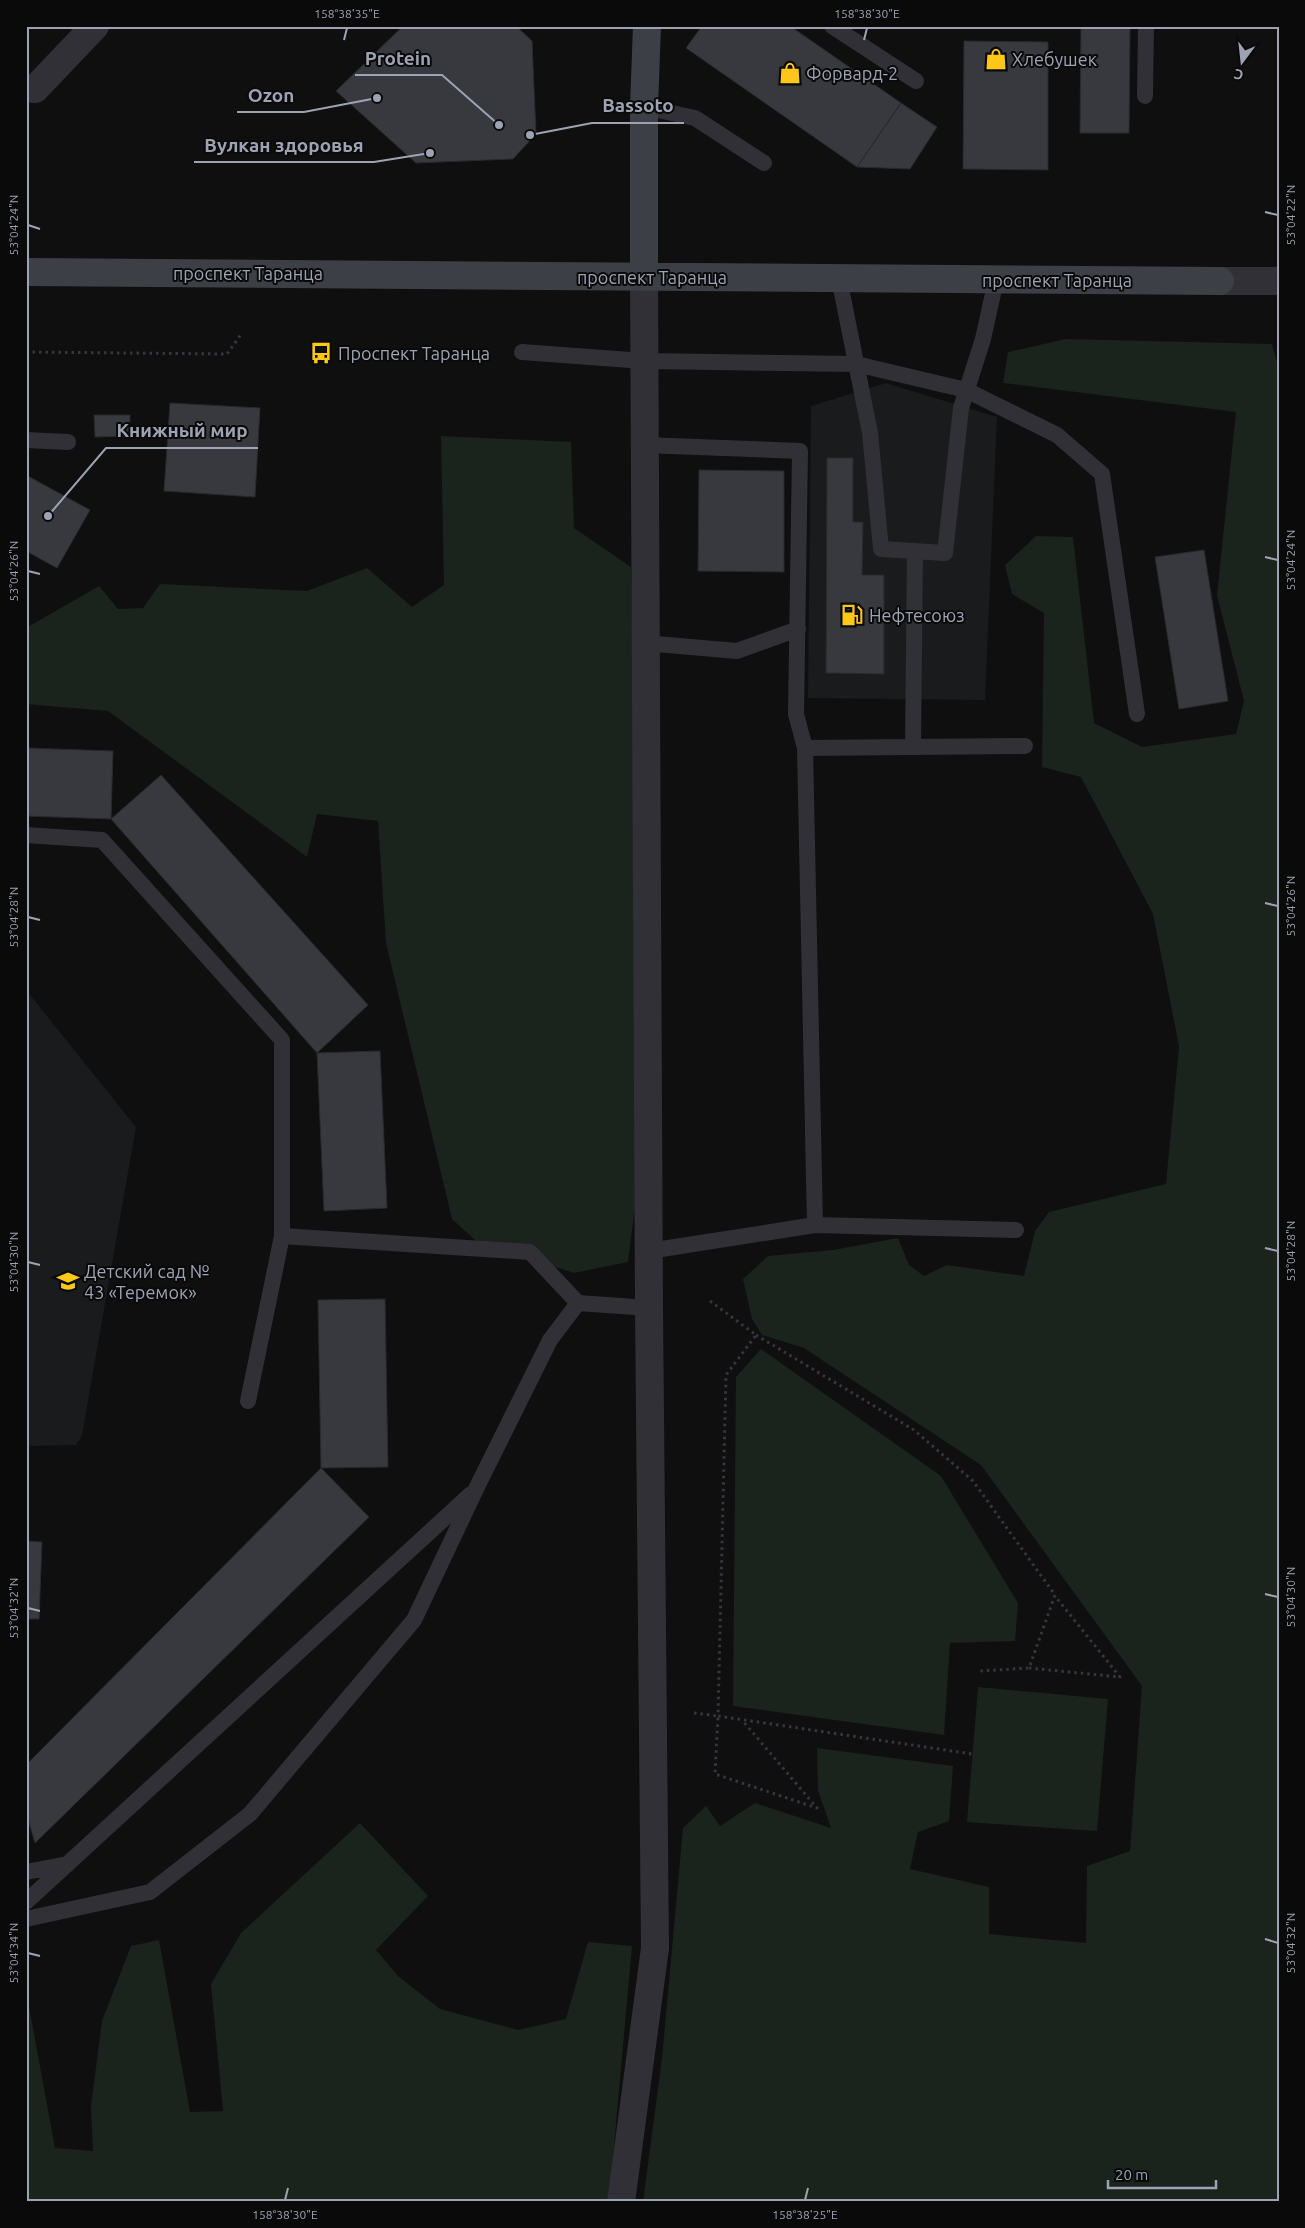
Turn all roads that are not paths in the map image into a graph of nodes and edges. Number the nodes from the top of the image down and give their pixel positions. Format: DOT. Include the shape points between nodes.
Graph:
graph roads {
  1 [pos="95,26"];
  2 [pos="647,26"];
  3 [pos="832,26"];
  4 [pos="1146,26"];
  5 [pos="916,81"];
  6 [pos="26,88"];
  7 [pos="1145,96"];
  8 [pos="644,107"];
  9 [pos="764,163"];
  10 [pos="26,272"];
  11 [pos="644,277"];
  12 [pos="838,278"];
  13 [pos="996,280"];
  14 [pos="1220,281"];
  15 [pos="1279,281"];
  16 [pos="522,352"];
  17 [pos="644,360"];
  18 [pos="856,364"];
  19 [pos="966,390"];
  20 [pos="26,440"];
  21 [pos="68,442"];
  22 [pos="644,445"];
  23 [pos="915,551"];
  24 [pos="798,629"];
  25 [pos="645,643"];
  26 [pos="1137,714"];
  27 [pos="1025,746"];
  28 [pos="913,747"];
  29 [pos="805,748"];
  30 [pos="26,835"];
  31 [pos="815,1226"];
  32 [pos="1016,1230"];
  33 [pos="282,1236"];
  34 [pos="649,1251"];
  35 [pos="578,1303"];
  36 [pos="649,1308"];
  37 [pos="248,1401"];
  38 [pos="476,1489"];
  39 [pos="69,1863"];
  40 [pos="26,1872"];
  41 [pos="26,1902"];
  42 [pos="26,1919"];
  43 [pos="621,2202"];
  1 -- 6 [label="street" via="35,88"];
  2 -- 8 [label="main road"];
  3 -- 5 [label="lane"];
  4 -- 7 [label="lane"];
  8 -- 9 [label="lane" via="695,118"];
  8 -- 11 [label="main road"];
  10 -- 11 [label="main road, проспект Таранца"];
  11 -- 12 [label="main road, проспект Таранца"];
  11 -- 17 [label="street"];
  12 -- 13 [label="main road, проспект Таранца"];
  12 -- 18 [label="lane"];
  13 -- 14 [label="main road, проспект Таранца"];
  13 -- 19 [label="lane" via="983,339"];
  14 -- 15 [label="street, проспект Таранца"];
  16 -- 17 [label="lane"];
  17 -- 18 [label="lane"];
  17 -- 22 [label="street"];
  18 -- 19 [label="lane"];
  18 -- 23 [label="lane" via="870,433 881,549"];
  19 -- 23 [label="lane" via="961,408 945,553"];
  19 -- 26 [label="lane" via="1057,435 1102,474"];
  20 -- 21 [label="lane"];
  22 -- 24 [label="lane" via="800,451"];
  22 -- 25 [label="street"];
  23 -- 28 [label="lane"];
  24 -- 25 [label="lane" via="738,651"];
  24 -- 29 [label="lane" via="796,714"];
  25 -- 34 [label="street"];
  27 -- 28 [label="lane"];
  28 -- 29 [label="lane"];
  29 -- 31 [label="lane"];
  30 -- 33 [label="lane" via="102,840 282,1040"];
  31 -- 32 [label="lane"];
  31 -- 34 [label="lane"];
  33 -- 35 [label="lane" via="530,1252"];
  33 -- 37 [label="lane"];
  34 -- 36 [label="street"];
  35 -- 36 [label="lane"];
  35 -- 38 [label="lane" via="550,1340"];
  36 -- 43 [label="street" via="655,1948"];
  38 -- 39 [label="lane"];
  38 -- 42 [label="lane" via="414,1620 250,1814 150,1892"];
  39 -- 40 [label="lane"];
  39 -- 41 [label="lane"];
}
